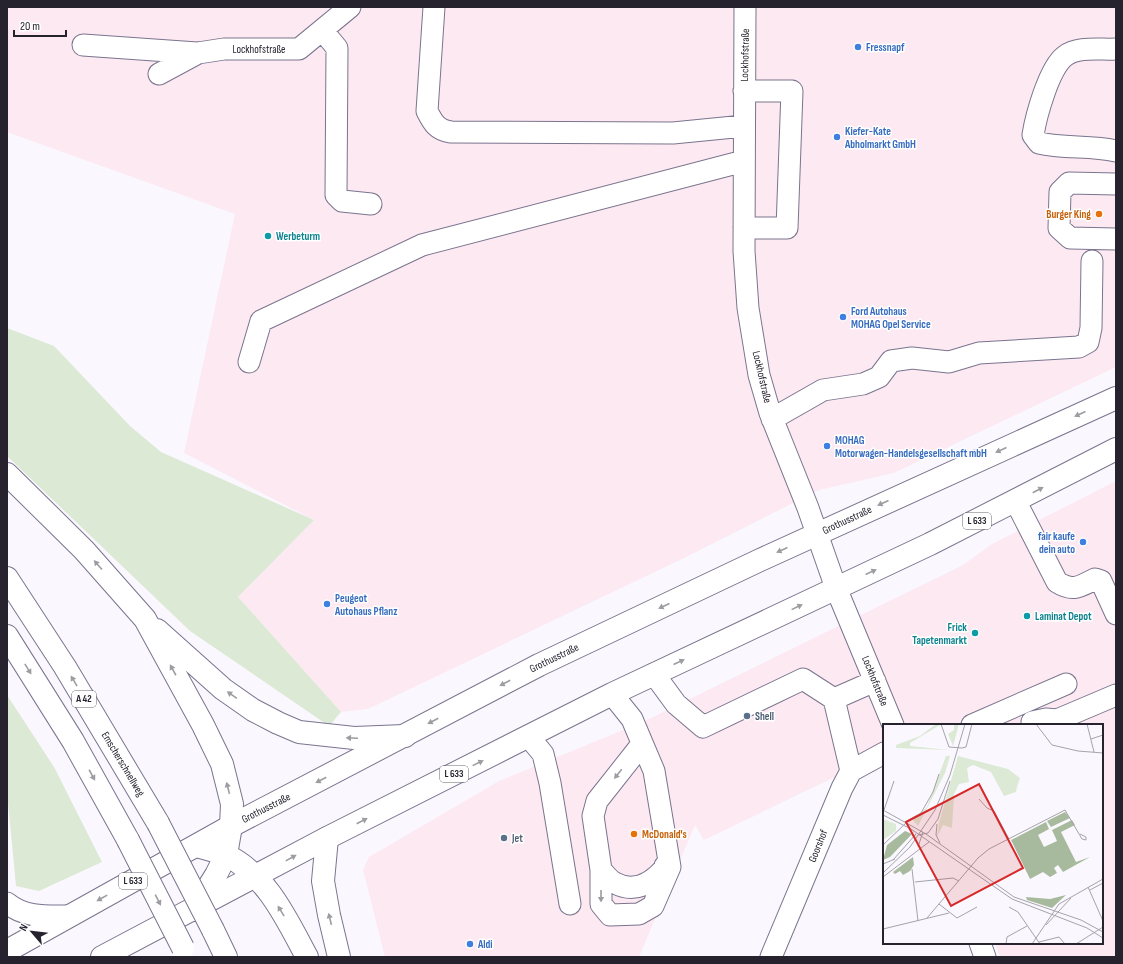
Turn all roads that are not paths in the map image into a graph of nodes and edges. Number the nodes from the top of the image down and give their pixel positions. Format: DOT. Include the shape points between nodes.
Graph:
graph roads {
  1 [pos="350,7"];
  2 [pos="434,7"];
  3 [pos="745,7"];
  4 [pos="322,30"];
  5 [pos="83,45"];
  6 [pos="1116,49"];
  7 [pos="198,53"];
  8 [pos="160,74"];
  9 [pos="744,91"];
  10 [pos="744,126"];
  11 [pos="1116,151"];
  12 [pos="744,161"];
  13 [pos="1116,184"];
  14 [pos="371,204"];
  15 [pos="744,228"];
  16 [pos="1116,239"];
  17 [pos="1092,260"];
  18 [pos="249,362"];
  19 [pos="1116,398"];
  20 [pos="772,419"];
  21 [pos="1116,449"];
  22 [pos="7,474"];
  23 [pos="1016,502"];
  24 [pos="817,534"];
  25 [pos="7,578"];
  26 [pos="836,588"];
  27 [pos="1116,614"];
  28 [pos="145,619"];
  29 [pos="7,636"];
  30 [pos="654,674"];
  31 [pos="875,681"];
  32 [pos="1066,684"];
  33 [pos="612,694"];
  34 [pos="1116,695"];
  35 [pos="834,699"];
  36 [pos="1032,722"];
  37 [pos="893,724"];
  38 [pos="974,724"];
  39 [pos="405,736"];
  40 [pos="529,737"];
  41 [pos="642,744"];
  42 [pos="883,754"];
  43 [pos="851,771"];
  44 [pos="659,799"];
  45 [pos="232,826"];
  46 [pos="327,838"];
  47 [pos="197,846"];
  48 [pos="226,855"];
  49 [pos="601,870"];
  50 [pos="256,877"];
  51 [pos="7,903"];
  52 [pos="570,904"];
  53 [pos="194,910"];
  54 [pos="69,916"];
  55 [pos="980,944"];
  56 [pos="7,951"];
  57 [pos="185,953"];
  58 [pos="102,957"];
  59 [pos="226,957"];
  60 [pos="307,957"];
  61 [pos="339,957"];
  62 [pos="771,957"];
  63 [pos="985,957"];
  1 -- 4 [label="street, Lockhofstraße"];
  2 -- 10 [label="street" via="427,111 434,125 442,130 673,133"];
  3 -- 9 [label="street, Lockhofstraße"];
  4 -- 7 [label="street, Lockhofstraße" via="299,49 224,49"];
  4 -- 14 [label="street" via="337,48 336,195 342,201"];
  5 -- 7 [label="street"];
  6 -- 11 [label="street" via="1080,50 1065,56 1054,71 1036,114 1034,135 1039,143 1048,145"];
  7 -- 8 [label="street, Lockhofstraße"];
  9 -- 10 [label="street, Lockhofstraße"];
  9 -- 15 [label="street" via="792,91 787,228"];
  10 -- 12 [label="street, Lockhofstraße"];
  12 -- 15 [label="street, Lockhofstraße"];
  12 -- 18 [label="street" via="422,245 261,321"];
  13 -- 16 [label="street" via="1069,183 1060,192 1059,221 1059,228 1070,238"];
  15 -- 20 [label="street, Lockhofstraße" via="748,308 759,375"];
  17 -- 20 [label="street" via="1091,328 1088,342 1079,347 979,353 950,362 912,358 892,361 879,377 863,384 823,390"];
  19 -- 24 [label="main road, Grothusstraße / L 633, one-way"];
  20 -- 24 [label="street, Lockhofstraße"];
  23 -- 21 [label="main road, L 633, one-way"];
  28 -- 22 [label="main road, one-way" via="84,550"];
  26 -- 23 [label="main road, L 633, one-way"];
  23 -- 27 [label="street" via="1057,582 1067,588 1076,588 1095,579 1101,581"];
  24 -- 26 [label="street, Lockhofstraße"];
  24 -- 39 [label="main road, Grothusstraße / L 633, one-way" via="539,665"];
  59 -- 25 [label="main road, Emscherschnellweg / A 42, one-way, bridge" via="158,823 65,667"];
  30 -- 26 [label="main road, L 633, one-way"];
  26 -- 31 [label="street, Lockhofstraße"];
  39 -- 28 [label="main road, one-way" via="354,738 299,732 278,723 253,710 223,689"];
  45 -- 28 [label="main road, one-way" via="232,804 222,764"];
  29 -- 57 [label="main road, one-way, bridge" via="73,741 128,840"];
  30 -- 33 [label="main road, L 633"];
  30 -- 35 [label="street" via="676,704 703,727 803,679"];
  31 -- 35 [label="street"];
  31 -- 37 [label="street, Lockhofstraße"];
  32 -- 38 [label="street"];
  33 -- 40 [label="main road, L 633"];
  33 -- 41 [label="street" via="632,719"];
  34 -- 36 [label="street" via="1057,720 1046,718"];
  35 -- 43 [label="street"];
  39 -- 45 [label="main road, Grothusstraße / L 633, one-way"];
  46 -- 40 [label="main road, L 633, one-way"];
  40 -- 52 [label="street" via="544,754"];
  41 -- 44 [label="street" via="654,771"];
  41 -- 49 [label="street, one-way" via="597,801 594,816"];
  42 -- 43 [label="street"];
  43 -- 62 [label="street, Goorshof"];
  44 -- 49 [label="street" via="656,819 665,868 648,885 633,888 614,883"];
  49 -- 44 [label="street, one-way" via="602,904 610,915 639,914 653,906 670,867"];
  45 -- 47 [label="main road, Grothusstraße / L 633"];
  45 -- 48 [label="main road"];
  50 -- 46 [label="main road, L 633, one-way"];
  61 -- 46 [label="main road, one-way" via="323,881"];
  47 -- 48 [label="main road"];
  47 -- 54 [label="main road, Grothusstraße / L 633, one-way"];
  48 -- 50 [label="main road"];
  48 -- 53 [label="main road"];
  50 -- 53 [label="main road, L 633"];
  60 -- 50 [label="main road, one-way" via="281,910"];
  51 -- 54 [label="street" via="15,910 36,916"];
  53 -- 58 [label="main road, L 633"];
  54 -- 56 [label="main road, Grothusstraße / L 633"];
  55 -- 63 [label="street"];
}
